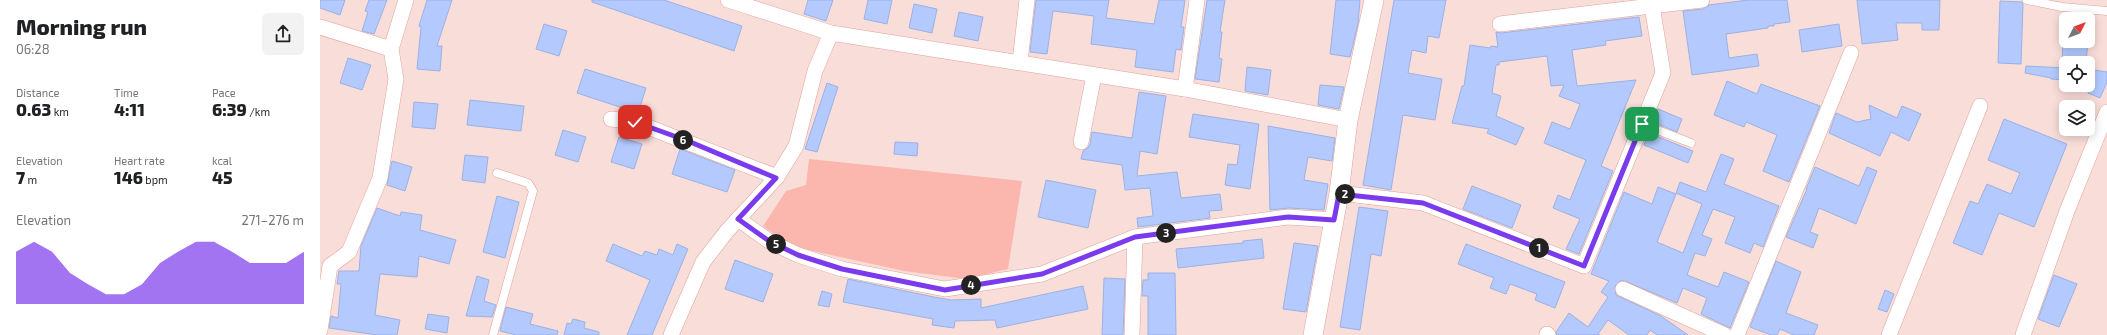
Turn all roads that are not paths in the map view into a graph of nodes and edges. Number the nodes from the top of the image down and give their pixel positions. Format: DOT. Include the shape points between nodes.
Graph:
graph roads {
  1 [pos="406,0"];
  2 [pos="728,0"];
  3 [pos="1027,0"];
  4 [pos="1197,0"];
  5 [pos="1374,0"];
  6 [pos="1702,0"];
  7 [pos="2027,0"];
  8 [pos="1652,6"];
  9 [pos="2107,11"];
  10 [pos="1500,24"];
  11 [pos="320,27"];
  12 [pos="831,33"];
  13 [pos="391,49"];
  14 [pos="1851,53"];
  15 [pos="1020,62"];
  16 [pos="1094,75"];
  17 [pos="1185,89"];
  18 [pos="1980,106"];
  19 [pos="2107,112"];
  20 [pos="611,119"];
  21 [pos="1348,120"];
  22 [pos="1642,124"];
  23 [pos="1081,142"];
  24 [pos="1691,143"];
  25 [pos="497,173"];
  26 [pos="776,178"];
  27 [pos="1339,194"];
  28 [pos="738,219"];
  29 [pos="1334,220"];
  30 [pos="1135,237"];
  31 [pos="1623,289"];
  32 [pos="320,330"];
  33 [pos="493,335"];
  34 [pos="671,335"];
  35 [pos="1132,335"];
  36 [pos="1314,335"];
  37 [pos="1725,335"];
  38 [pos="1737,335"];
  39 [pos="1889,335"];
  40 [pos="2023,335"];
  1 -- 13 [label="street"];
  2 -- 12 [label="street"];
  3 -- 15 [label="street"];
  4 -- 17 [label="street"];
  5 -- 21 [label="street"];
  6 -- 8 [label="street"];
  7 -- 9 [label="lane" via="2062,7"];
  8 -- 10 [label="street"];
  8 -- 22 [label="street" via="1663,73"];
  11 -- 13 [label="street"];
  12 -- 15 [label="street"];
  12 -- 26 [label="street" via="815,72 796,146"];
  13 -- 32 [label="street" via="396,79 380,178 349,252 330,266"];
  14 -- 38 [label="street"];
  15 -- 16 [label="street"];
  16 -- 17 [label="street"];
  16 -- 23 [label="street"];
  17 -- 21 [label="street"];
  18 -- 39 [label="street"];
  19 -- 40 [label="street" via="2067,211"];
  20 -- 26 [label="street" via="635,122"];
  21 -- 27 [label="street"];
  22 -- 24 [label="lane"];
  22 -- 27 [label="street" via="1584,266 1423,203"];
  25 -- 33 [label="lane" via="528,183 533,191"];
  26 -- 28 [label="street"];
  27 -- 29 [label="street"];
  28 -- 30 [label="street" via="769,241 798,255 842,269 945,290 1042,274"];
  28 -- 34 [label="street" via="703,262"];
  29 -- 30 [label="street" via="1288,217"];
  29 -- 36 [label="street"];
  30 -- 35 [label="street"];
  31 -- 37 [label="street"];
}
